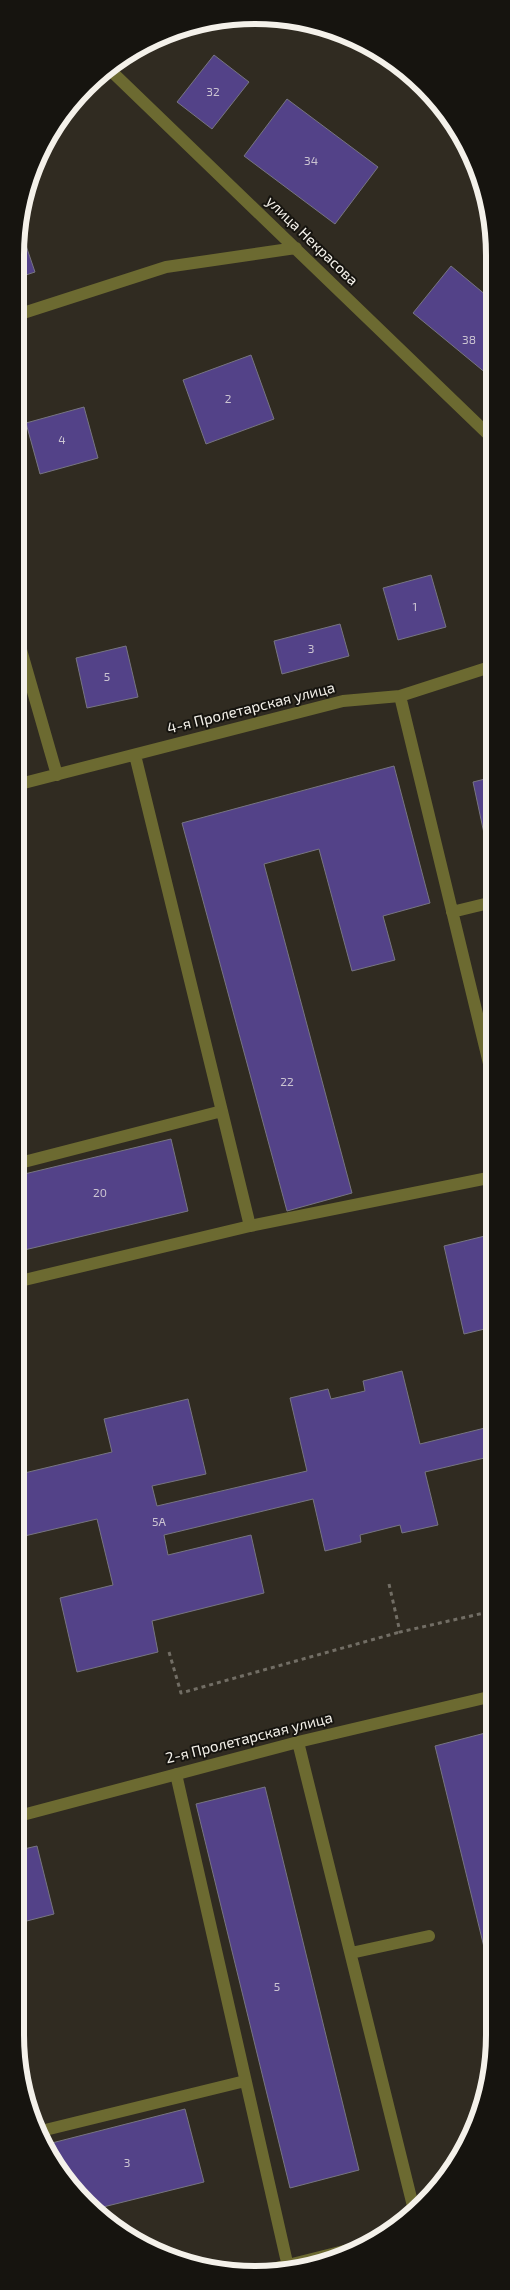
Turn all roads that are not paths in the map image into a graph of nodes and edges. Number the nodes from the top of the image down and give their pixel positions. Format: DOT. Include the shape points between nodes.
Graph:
graph roads {
  1 [pos="113,73"];
  2 [pos="296,248"];
  3 [pos="24,313"];
  4 [pos="486,432"];
  5 [pos="24,660"];
  6 [pos="486,668"];
  7 [pos="400,696"];
  8 [pos="135,755"];
  9 [pos="57,775"];
  10 [pos="24,783"];
  11 [pos="486,904"];
  12 [pos="452,912"];
  13 [pos="486,1034"];
  14 [pos="222,1111"];
  15 [pos="24,1162"];
  16 [pos="486,1178"];
  17 [pos="250,1226"];
  18 [pos="24,1280"];
  19 [pos="486,1698"];
  20 [pos="298,1742"];
  21 [pos="176,1774"];
  22 [pos="24,1815"];
  23 [pos="429,1936"];
  24 [pos="351,1953"];
  25 [pos="245,2081"];
  26 [pos="45,2130"];
  27 [pos="413,2204"];
  28 [pos="286,2258"];
  1 -- 2 [label="street, улица Некрасова"];
  2 -- 3 [label="street" via="166,267"];
  2 -- 4 [label="street, улица Некрасова"];
  5 -- 9 [label="street"];
  6 -- 7 [label="street, 4-я Пролетарская улица"];
  7 -- 8 [label="street, 4-я Пролетарская улица" via="344,701"];
  7 -- 12 [label="street"];
  8 -- 9 [label="street, 4-я Пролетарская улица"];
  8 -- 14 [label="street"];
  9 -- 10 [label="street, 4-я Пролетарская улица"];
  11 -- 12 [label="street"];
  12 -- 13 [label="street"];
  14 -- 15 [label="street"];
  14 -- 17 [label="street"];
  16 -- 17 [label="street"];
  17 -- 18 [label="street"];
  19 -- 20 [label="street, 2-я Пролетарская улица"];
  20 -- 21 [label="street, 2-я Пролетарская улица"];
  20 -- 24 [label="street"];
  21 -- 22 [label="street, 2-я Пролетарская улица"];
  21 -- 25 [label="street"];
  23 -- 24 [label="street"];
  24 -- 27 [label="street"];
  25 -- 26 [label="street"];
  25 -- 28 [label="street"];
}
